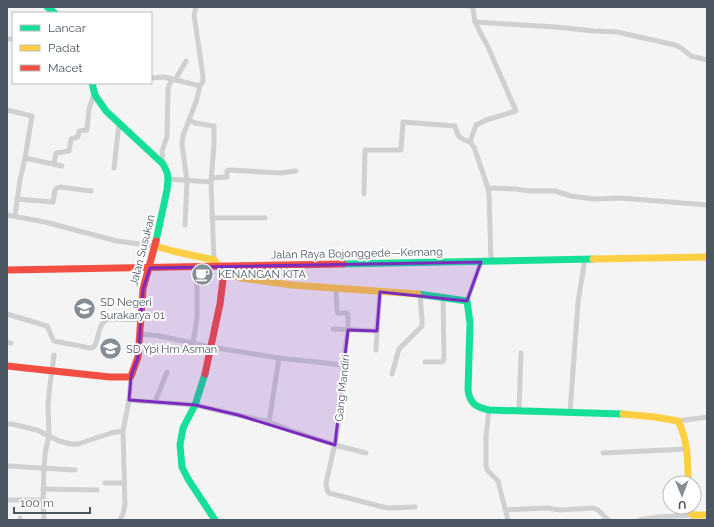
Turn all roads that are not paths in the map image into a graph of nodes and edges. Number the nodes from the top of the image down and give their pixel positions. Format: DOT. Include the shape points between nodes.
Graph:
graph roads {
  1 [pos="196,7"];
  2 [pos="471,7"];
  3 [pos="475,22"];
  4 [pos="707,60"];
  5 [pos="186,62"];
  6 [pos="152,78"];
  7 [pos="174,80"];
  8 [pos="92,84"];
  9 [pos="200,86"];
  10 [pos="94,94"];
  11 [pos="7,110"];
  12 [pos="189,120"];
  13 [pos="119,123"];
  14 [pos="470,142"];
  15 [pos="25,158"];
  16 [pos="54,164"];
  17 [pos="163,164"];
  18 [pos="62,166"];
  19 [pos="114,168"];
  20 [pos="296,171"];
  21 [pos="168,179"];
  22 [pos="212,180"];
  23 [pos="187,181"];
  24 [pos="488,188"];
  25 [pos="91,191"];
  26 [pos="364,194"];
  27 [pos="17,199"];
  28 [pos="707,204"];
  29 [pos="7,214"];
  30 [pos="15,216"];
  31 [pos="212,218"];
  32 [pos="265,218"];
  33 [pos="185,225"];
  34 [pos="155,246"];
  35 [pos="707,257"];
  36 [pos="214,260"];
  37 [pos="585,260"];
  38 [pos="491,261"];
  39 [pos="481,262"];
  40 [pos="197,267"];
  41 [pos="150,268"];
  42 [pos="222,269"];
  43 [pos="7,270"];
  44 [pos="336,288"];
  45 [pos="380,292"];
  46 [pos="420,294"];
  47 [pos="443,296"];
  48 [pos="467,301"];
  49 [pos="7,314"];
  50 [pos="141,320"];
  51 [pos="333,329"];
  52 [pos="348,330"];
  53 [pos="377,331"];
  54 [pos="140,334"];
  55 [pos="193,343"];
  56 [pos="211,347"];
  57 [pos="376,350"];
  58 [pos="521,354"];
  59 [pos="54,355"];
  60 [pos="279,358"];
  61 [pos="425,362"];
  62 [pos="343,365"];
  63 [pos="7,366"];
  64 [pos="52,371"];
  65 [pos="167,372"];
  66 [pos="392,374"];
  67 [pos="131,376"];
  68 [pos="129,400"];
  69 [pos="155,402"];
  70 [pos="195,405"];
  71 [pos="489,410"];
  72 [pos="519,411"];
  73 [pos="570,412"];
  74 [pos="707,417"];
  75 [pos="678,421"];
  76 [pos="269,422"];
  77 [pos="7,424"];
  78 [pos="123,431"];
  79 [pos="49,435"];
  80 [pos="335,445"];
  81 [pos="686,448"];
  82 [pos="366,453"];
  83 [pos="602,453"];
  84 [pos="7,466"];
  85 [pos="44,468"];
  86 [pos="75,470"];
  87 [pos="688,475"];
  88 [pos="106,483"];
  89 [pos="124,483"];
  90 [pos="43,489"];
  91 [pos="97,490"];
  92 [pos="7,500"];
  93 [pos="43,500"];
  94 [pos="414,507"];
  95 [pos="505,510"];
  96 [pos="707,515"];
  97 [pos="693,518"];
  98 [pos="44,520"];
  99 [pos="120,520"];
  100 [pos="215,520"];
  101 [pos="508,520"];
  102 [pos="608,520"];
  103 [pos="639,520"];
  1 -- 9 [label="street" via="194,15 203,76"];
  2 -- 3 [label="street"];
  3 -- 4 [label="street" via="625,33 668,43 691,56"];
  3 -- 14 [label="street" via="516,111 476,125"];
  5 -- 7 [label="street"];
  6 -- 7 [label="street" via="164,77"];
  7 -- 9 [label="street"];
  7 -- 17 [label="street" via="168,88 167,138 162,151"];
  8 -- 10 [label="main road, Jalan Susukan"];
  9 -- 12 [label="street"];
  10 -- 13 [label="main road, Jalan Susukan" via="106,111"];
  10 -- 16 [label="street" via="89,109 87,130 79,131 78,137 71,138 69,151 56,153"];
  11 -- 15 [label="street" via="32,116"];
  12 -- 22 [label="street" via="214,126"];
  12 -- 23 [label="street" via="182,144"];
  13 -- 17 [label="main road, Jalan Susukan"];
  13 -- 19 [label="street"];
  14 -- 24 [label="street" via="477,154"];
  14 -- 26 [label="street" via="462,140 455,126 403,122 401,150 365,150"];
  15 -- 16 [label="street"];
  15 -- 27 [label="street"];
  16 -- 18 [label="street"];
  17 -- 21 [label="main road, Jalan Susukan"];
  20 -- 22 [label="street" via="280,173 228,170 226,177"];
  21 -- 23 [label="street"];
  21 -- 34 [label="main road, Jalan Susukan"];
  22 -- 23 [label="street"];
  22 -- 31 [label="street"];
  23 -- 33 [label="street"];
  24 -- 28 [label="street" via="555,191 594,199 621,198"];
  24 -- 38 [label="street"];
  25 -- 27 [label="street" via="60,187 55,190 53,202"];
  27 -- 30 [label="street"];
  29 -- 30 [label="street"];
  30 -- 34 [label="street" via="117,240"];
  31 -- 32 [label="street"];
  31 -- 36 [label="street"];
  34 -- 36 [label="main road"];
  34 -- 41 [label="main road, Jalan Susukan"];
  35 -- 37 [label="main road, Jalan Raya Bojonggede—Kemang"];
  36 -- 42 [label="main road"];
  37 -- 38 [label="main road, Jalan Raya Bojonggede—Kemang"];
  37 -- 73 [label="street" via="578,302"];
  38 -- 39 [label="main road, Jalan Raya Bojonggede—Kemang"];
  39 -- 42 [label="main road, Jalan Raya Bojonggede—Kemang"];
  39 -- 48 [label="street"];
  40 -- 41 [label="main road, Jalan Raya Bojonggede—Kemang"];
  40 -- 42 [label="main road, Jalan Raya Bojonggede—Kemang"];
  40 -- 55 [label="street" via="197,318"];
  41 -- 43 [label="main road, Jalan Raya Bojonggede—Kemang"];
  41 -- 50 [label="main road, Jalan Susukan" via="143,289"];
  42 -- 44 [label="main road" via="241,278"];
  42 -- 56 [label="main road" via="220,304"];
  44 -- 45 [label="main road"];
  44 -- 52 [label="street" via="337,311 348,314"];
  45 -- 46 [label="main road"];
  45 -- 53 [label="street"];
  46 -- 47 [label="main road"];
  46 -- 66 [label="street" via="422,326 398,349"];
  47 -- 48 [label="main road"];
  47 -- 61 [label="street" via="444,360"];
  48 -- 71 [label="main road" via="470,323 468,397 473,405"];
  49 -- 50 [label="street" via="47,326 54,341 90,348 97,342 105,320"];
  50 -- 54 [label="main road, Jalan Susukan"];
  51 -- 52 [label="street"];
  52 -- 53 [label="street"];
  52 -- 62 [label="street, Gang Mandiri"];
  53 -- 57 [label="street"];
  54 -- 55 [label="street"];
  54 -- 67 [label="main road, Jalan Susukan" via="138,357"];
  55 -- 56 [label="street"];
  56 -- 60 [label="street"];
  56 -- 70 [label="main road"];
  58 -- 72 [label="street"];
  59 -- 64 [label="street"];
  60 -- 62 [label="street"];
  60 -- 76 [label="street"];
  62 -- 80 [label="street, Gang Mandiri" via="341,408"];
  63 -- 64 [label="main road"];
  64 -- 67 [label="main road"];
  64 -- 79 [label="street" via="48,404"];
  65 -- 69 [label="street"];
  67 -- 68 [label="street"];
  68 -- 69 [label="street"];
  68 -- 78 [label="street"];
  69 -- 70 [label="street"];
  70 -- 76 [label="street"];
  70 -- 100 [label="main road" via="183,428 180,445 182,467"];
  71 -- 72 [label="main road"];
  71 -- 95 [label="street" via="486,464 487,470 498,481"];
  72 -- 73 [label="main road"];
  73 -- 75 [label="main road" via="626,414"];
  74 -- 75 [label="street"];
  75 -- 81 [label="main road" via="683,430"];
  76 -- 80 [label="street"];
  77 -- 79 [label="street" via="23,426"];
  78 -- 79 [label="street" via="78,444 59,441"];
  78 -- 89 [label="street"];
  79 -- 85 [label="street"];
  80 -- 82 [label="street"];
  80 -- 94 [label="street, Gang Mandiri" via="326,483 328,492 382,507"];
  81 -- 83 [label="street"];
  81 -- 87 [label="main road"];
  84 -- 85 [label="street"];
  85 -- 86 [label="street"];
  85 -- 90 [label="street"];
  88 -- 89 [label="street"];
  89 -- 99 [label="street" via="125,504"];
  90 -- 91 [label="street"];
  90 -- 93 [label="street"];
  92 -- 93 [label="street"];
  93 -- 98 [label="street"];
  95 -- 101 [label="street"];
  95 -- 102 [label="street" via="593,508"];
  96 -- 97 [label="main road"];
  97 -- 103 [label="street" via="658,517"];
}
